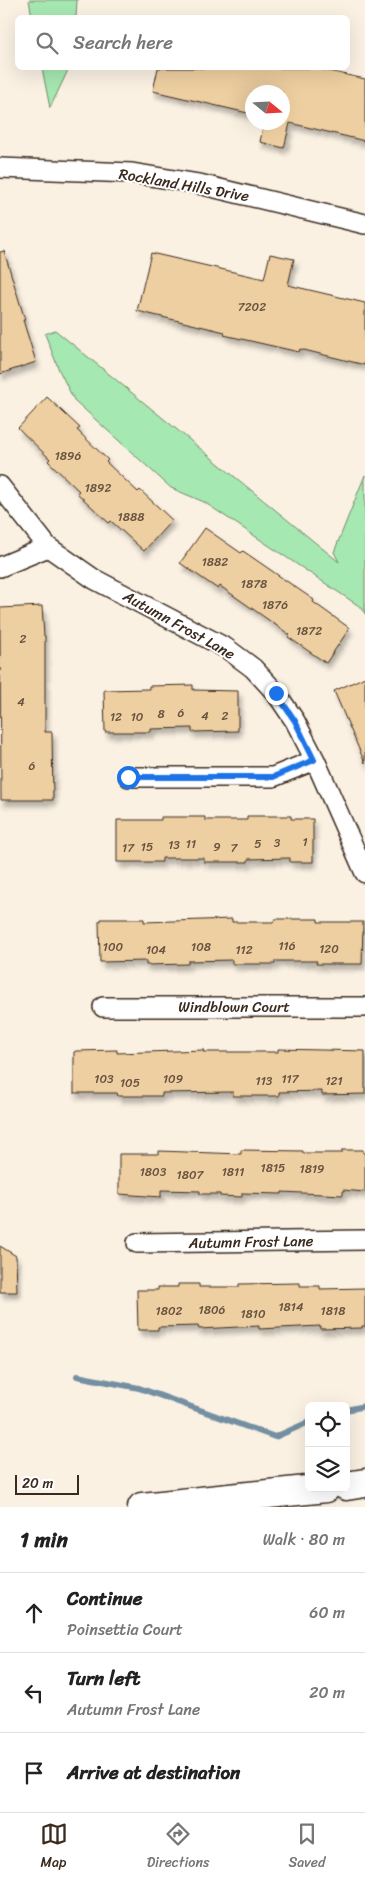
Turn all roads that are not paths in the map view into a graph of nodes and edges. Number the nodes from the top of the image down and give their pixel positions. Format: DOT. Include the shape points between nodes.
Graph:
graph roads {
  1 [pos="0,168"];
  2 [pos="365,224"];
  3 [pos="0,486"];
  4 [pos="48,547"];
  5 [pos="0,567"];
  6 [pos="314,760"];
  7 [pos="128,777"];
  8 [pos="365,873"];
  9 [pos="103,1007"];
  10 [pos="365,1007"];
  11 [pos="365,1240"];
  12 [pos="137,1243"];
  13 [pos="365,1483"];
  14 [pos="350,1485"];
  15 [pos="305,1490"];
  16 [pos="142,1507"];
  1 -- 2 [label="street, Rockland Hills Drive" via="132,173 199,184"];
  3 -- 4 [label="street, Autumn Frost Lane"];
  4 -- 5 [label="street"];
  4 -- 6 [label="street, Autumn Frost Lane" via="94,579 226,648 253,668 295,721"];
  6 -- 7 [label="street" via="273,777"];
  6 -- 8 [label="street, Autumn Frost Lane"];
  9 -- 10 [label="street, Windblown Court"];
  11 -- 12 [label="street, Autumn Frost Lane"];
  13 -- 14 [label="highway"];
  15 -- 16 [label="highway"];
}
